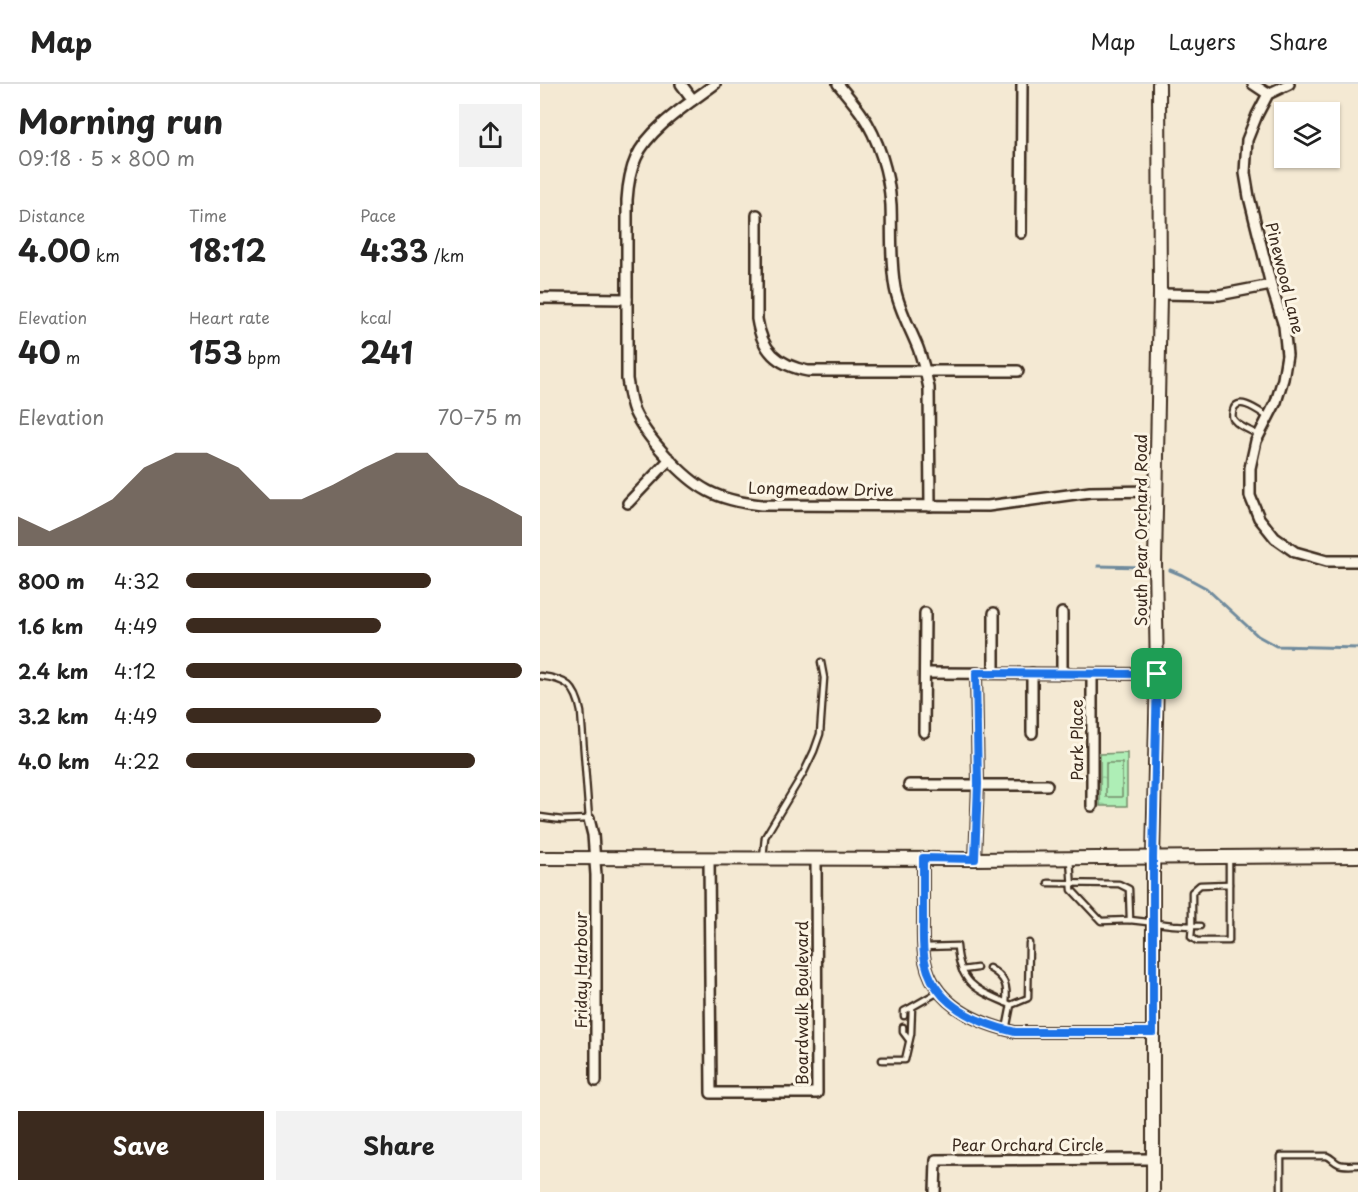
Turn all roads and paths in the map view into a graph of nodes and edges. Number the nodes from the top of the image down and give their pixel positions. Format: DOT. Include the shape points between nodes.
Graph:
graph roads {
  1 [pos="681,84"];
  2 [pos="715,84"];
  3 [pos="838,84"];
  4 [pos="1022,84"];
  5 [pos="1159,84"];
  6 [pos="1253,84"];
  7 [pos="1289,84"];
  8 [pos="1268,94"];
  9 [pos="693,100"];
  10 [pos="758,215"];
  11 [pos="1022,234"];
  12 [pos="1271,285"];
  13 [pos="1160,294"];
  14 [pos="540,298"];
  15 [pos="627,299"];
  16 [pos="1018,371"];
  17 [pos="926,372"];
  18 [pos="1268,417"];
  19 [pos="1259,435"];
  20 [pos="670,459"];
  21 [pos="1157,491"];
  22 [pos="628,503"];
  23 [pos="930,506"];
  24 [pos="1358,561"];
  25 [pos="925,613"];
  26 [pos="1062,613"];
  27 [pos="994,614"];
  28 [pos="821,662"];
  29 [pos="925,673"];
  30 [pos="976,673"];
  31 [pos="994,673"];
  32 [pos="1032,674"];
  33 [pos="1062,674"];
  34 [pos="1092,674"];
  35 [pos="1157,674"];
  36 [pos="540,676"];
  37 [pos="924,732"];
  38 [pos="1032,733"];
  39 [pos="978,784"];
  40 [pos="1047,784"];
  41 [pos="909,785"];
  42 [pos="1092,806"];
  43 [pos="540,817"];
  44 [pos="589,819"];
  45 [pos="1358,856"];
  46 [pos="1229,857"];
  47 [pos="540,858"];
  48 [pos="594,858"];
  49 [pos="709,858"];
  50 [pos="763,858"];
  51 [pos="816,858"];
  52 [pos="923,858"];
  53 [pos="1070,858"];
  54 [pos="1153,858"];
  55 [pos="975,859"];
  56 [pos="1048,883"];
  57 [pos="1071,883"];
  58 [pos="1229,884"];
  59 [pos="1083,901"];
  60 [pos="1090,901"];
  61 [pos="1192,902"];
  62 [pos="1200,902"];
  63 [pos="1221,902"];
  64 [pos="1229,902"];
  65 [pos="1130,920"];
  66 [pos="1153,923"];
  67 [pos="1192,926"];
  68 [pos="1200,926"];
  69 [pos="1221,927"];
  70 [pos="1229,927"];
  71 [pos="1029,943"];
  72 [pos="923,946"];
  73 [pos="976,968"];
  74 [pos="989,968"];
  75 [pos="962,970"];
  76 [pos="940,991"];
  77 [pos="1006,1003"];
  78 [pos="1011,1005"];
  79 [pos="912,1007"];
  80 [pos="904,1016"];
  81 [pos="903,1027"];
  82 [pos="1006,1030"];
  83 [pos="1153,1032"];
  84 [pos="909,1040"];
  85 [pos="882,1060"];
  86 [pos="596,1081"];
  87 [pos="1153,1160"];
  88 [pos="1358,1165"];
  89 [pos="935,1192"];
  90 [pos="1153,1192"];
  91 [pos="1281,1192"];
  1 -- 9 [label="street"];
  2 -- 9 [label="street, Longmeadow Drive"];
  3 -- 17 [label="street" via="862,115 884,165 891,204 895,288"];
  4 -- 11 [label="street"];
  5 -- 13 [label="street, South Pear Orchard Road"];
  6 -- 8 [label="street"];
  7 -- 8 [label="street"];
  8 -- 12 [label="street, Pinewood Lane" via="1247,140 1245,173"];
  9 -- 15 [label="street, Longmeadow Drive" via="643,144 630,172"];
  10 -- 17 [label="street" via="757,319 762,341 775,357 795,369 808,371"];
  12 -- 13 [label="street" via="1219,295"];
  12 -- 18 [label="street, Pinewood Lane" via="1284,326 1287,355 1276,402"];
  13 -- 21 [label="street, South Pear Orchard Road"];
  14 -- 15 [label="street"];
  15 -- 20 [label="street, Longmeadow Drive" via="627,379 633,409"];
  16 -- 17 [label="street"];
  17 -- 23 [label="street"];
  18 -- 19 [label="street, Pinewood Lane"];
  18 -- 19 [label="lane" via="1246,404 1233,410 1235,422"];
  19 -- 24 [label="street, Pinewood Lane" via="1250,468 1250,496 1270,532 1295,552 1327,561"];
  20 -- 22 [label="street"];
  20 -- 23 [label="street, Longmeadow Drive" via="706,490 741,503"];
  21 -- 23 [label="street, Longmeadow Drive" via="1090,492 988,506"];
  21 -- 35 [label="street, South Pear Orchard Road"];
  25 -- 29 [label="street"];
  26 -- 33 [label="street"];
  27 -- 31 [label="street"];
  28 -- 50 [label="lane" via="824,678 820,734 804,772 765,837"];
  29 -- 30 [label="street"];
  29 -- 37 [label="street"];
  30 -- 31 [label="street"];
  30 -- 39 [label="street"];
  31 -- 32 [label="street"];
  32 -- 33 [label="street"];
  32 -- 38 [label="street"];
  33 -- 34 [label="street"];
  34 -- 35 [label="street"];
  34 -- 42 [label="street, Park Place"];
  35 -- 54 [label="street, South Pear Orchard Road"];
  36 -- 44 [label="lane" via="562,680 578,698"];
  39 -- 40 [label="street, Park Place"];
  39 -- 41 [label="street, Park Place"];
  39 -- 55 [label="street"];
  43 -- 44 [label="lane"];
  44 -- 48 [label="street, Friday Harbour"];
  45 -- 46 [label="street"];
  46 -- 54 [label="street"];
  46 -- 58 [label="lane"];
  47 -- 48 [label="street"];
  48 -- 49 [label="street"];
  48 -- 86 [label="street, Friday Harbour"];
  49 -- 50 [label="street"];
  49 -- 51 [label="street, Boardwalk Boulevard" via="711,1093 817,1094"];
  50 -- 51 [label="street"];
  51 -- 52 [label="street"];
  52 -- 55 [label="street"];
  52 -- 72 [label="street"];
  53 -- 54 [label="street"];
  53 -- 55 [label="street"];
  53 -- 57 [label="lane"];
  54 -- 66 [label="street, South Pear Orchard Road"];
  56 -- 57 [label="lane"];
  57 -- 59 [label="lane" via="1072,890"];
  57 -- 65 [label="lane" via="1119,884 1129,889"];
  58 -- 61 [label="lane" via="1200,885 1192,892"];
  58 -- 64 [label="lane"];
  59 -- 60 [label="lane"];
  59 -- 65 [label="lane" via="1101,921"];
  61 -- 62 [label="lane"];
  61 -- 67 [label="lane"];
  63 -- 64 [label="lane"];
  64 -- 70 [label="lane"];
  65 -- 66 [label="lane"];
  66 -- 67 [label="lane"];
  66 -- 83 [label="street, South Pear Orchard Road"];
  67 -- 68 [label="lane"];
  67 -- 70 [label="lane" via="1191,937 1197,941 1228,941"];
  69 -- 70 [label="lane"];
  71 -- 78 [label="lane" via="1028,998"];
  72 -- 75 [label="lane" via="957,946"];
  72 -- 76 [label="street" via="925,963"];
  73 -- 75 [label="lane"];
  74 -- 77 [label="lane" via="1004,980"];
  75 -- 77 [label="lane" via="974,987"];
  76 -- 79 [label="lane"];
  76 -- 82 [label="street" via="971,1017"];
  77 -- 78 [label="lane"];
  78 -- 82 [label="lane"];
  79 -- 80 [label="lane" via="904,1011"];
  79 -- 84 [label="lane"];
  81 -- 84 [label="lane"];
  82 -- 83 [label="street"];
  83 -- 87 [label="street, South Pear Orchard Road"];
  84 -- 85 [label="lane" via="905,1060"];
  87 -- 89 [label="street, Pear Orchard Circle" via="936,1160"];
  87 -- 90 [label="street, South Pear Orchard Road"];
  88 -- 91 [label="lane" via="1337,1163 1327,1156 1281,1156"];
}
